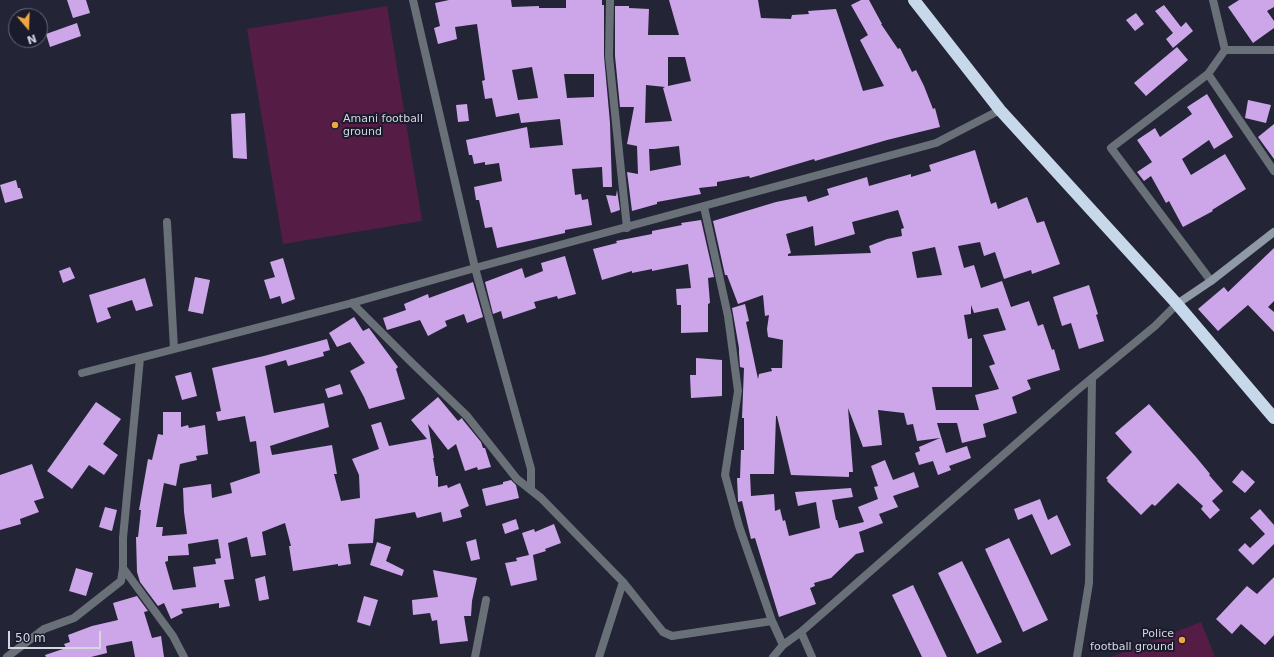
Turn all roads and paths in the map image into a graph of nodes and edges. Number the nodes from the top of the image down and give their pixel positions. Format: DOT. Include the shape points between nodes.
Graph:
graph roads {
  1 [pos="413,0"];
  2 [pos="610,0"];
  3 [pos="914,0"];
  4 [pos="1214,0"];
  5 [pos="1225,50"];
  6 [pos="1274,50"];
  7 [pos="1208,74"];
  8 [pos="1000,110"];
  9 [pos="1274,171"];
  10 [pos="704,206"];
  11 [pos="167,222"];
  12 [pos="627,228"];
  13 [pos="1274,232"];
  14 [pos="476,268"];
  15 [pos="1211,281"];
  16 [pos="352,303"];
  17 [pos="1177,304"];
  18 [pos="174,349"];
  19 [pos="140,358"];
  20 [pos="82,373"];
  21 [pos="1092,378"];
  22 [pos="1274,418"];
  23 [pos="531,490"];
  24 [pos="123,568"];
  25 [pos="623,582"];
  26 [pos="486,600"];
  27 [pos="772,621"];
  28 [pos="801,632"];
  29 [pos="783,645"];
  30 [pos="7,657"];
  31 [pos="184,657"];
  32 [pos="475,657"];
  33 [pos="599,657"];
  34 [pos="773,657"];
  35 [pos="812,657"];
  36 [pos="1076,657"];
  1 -- 14 [label="street"];
  2 -- 12 [label="street" via="609,56"];
  3 -- 8 [label="highway"];
  4 -- 5 [label="street"];
  5 -- 6 [label="street"];
  5 -- 7 [label="street"];
  7 -- 9 [label="street"];
  7 -- 15 [label="street" via="1111,148"];
  8 -- 10 [label="street" via="936,142"];
  8 -- 17 [label="highway"];
  10 -- 12 [label="street"];
  10 -- 27 [label="street" via="728,316 738,391 725,475 739,526"];
  11 -- 18 [label="street"];
  12 -- 14 [label="street"];
  13 -- 15 [label="street"];
  14 -- 16 [label="street"];
  14 -- 23 [label="street" via="531,469"];
  15 -- 17 [label="street"];
  16 -- 18 [label="street"];
  16 -- 23 [label="street" via="467,416 517,479"];
  17 -- 21 [label="street" via="1155,326"];
  17 -- 22 [label="highway"];
  18 -- 19 [label="street"];
  19 -- 20 [label="street"];
  19 -- 24 [label="street" via="123,538"];
  21 -- 28 [label="street"];
  21 -- 36 [label="street" via="1090,583"];
  23 -- 25 [label="street"];
  24 -- 30 [label="street" via="121,581 74,618 44,629"];
  24 -- 31 [label="street" via="173,636"];
  25 -- 27 [label="street" via="663,632 672,636"];
  25 -- 33 [label="street"];
  26 -- 32 [label="street"];
  27 -- 29 [label="street"];
  28 -- 29 [label="street"];
  28 -- 35 [label="street"];
  29 -- 34 [label="street"];
}
